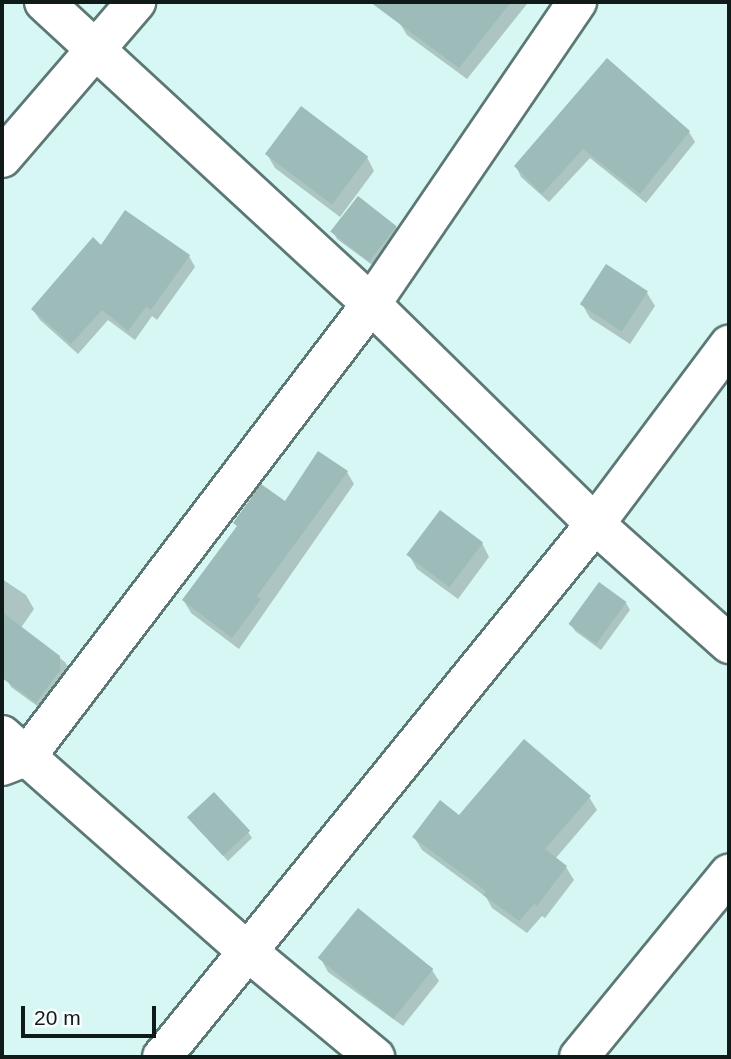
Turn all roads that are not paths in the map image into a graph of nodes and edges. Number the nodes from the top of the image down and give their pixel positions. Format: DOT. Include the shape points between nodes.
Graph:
graph roads {
  1 [pos="44,2"];
  2 [pos="136,2"];
  3 [pos="577,2"];
  4 [pos="96,50"];
  5 [pos="2,158"];
  6 [pos="371,304"];
  7 [pos="729,345"];
  8 [pos="596,524"];
  9 [pos="729,644"];
  10 [pos="10,753"];
  11 [pos="729,874"];
  12 [pos="246,950"];
  13 [pos="162,1057"];
  14 [pos="375,1057"];
  15 [pos="579,1057"];
  1 -- 4 [label="street"];
  2 -- 4 [label="street"];
  3 -- 6 [label="street"];
  4 -- 5 [label="street"];
  4 -- 6 [label="street"];
  6 -- 8 [label="street"];
  6 -- 10 [label="street"];
  7 -- 8 [label="street"];
  8 -- 9 [label="street"];
  8 -- 12 [label="street"];
  10 -- 12 [label="street"];
  11 -- 15 [label="street"];
  12 -- 13 [label="street"];
  12 -- 14 [label="street"];
}
